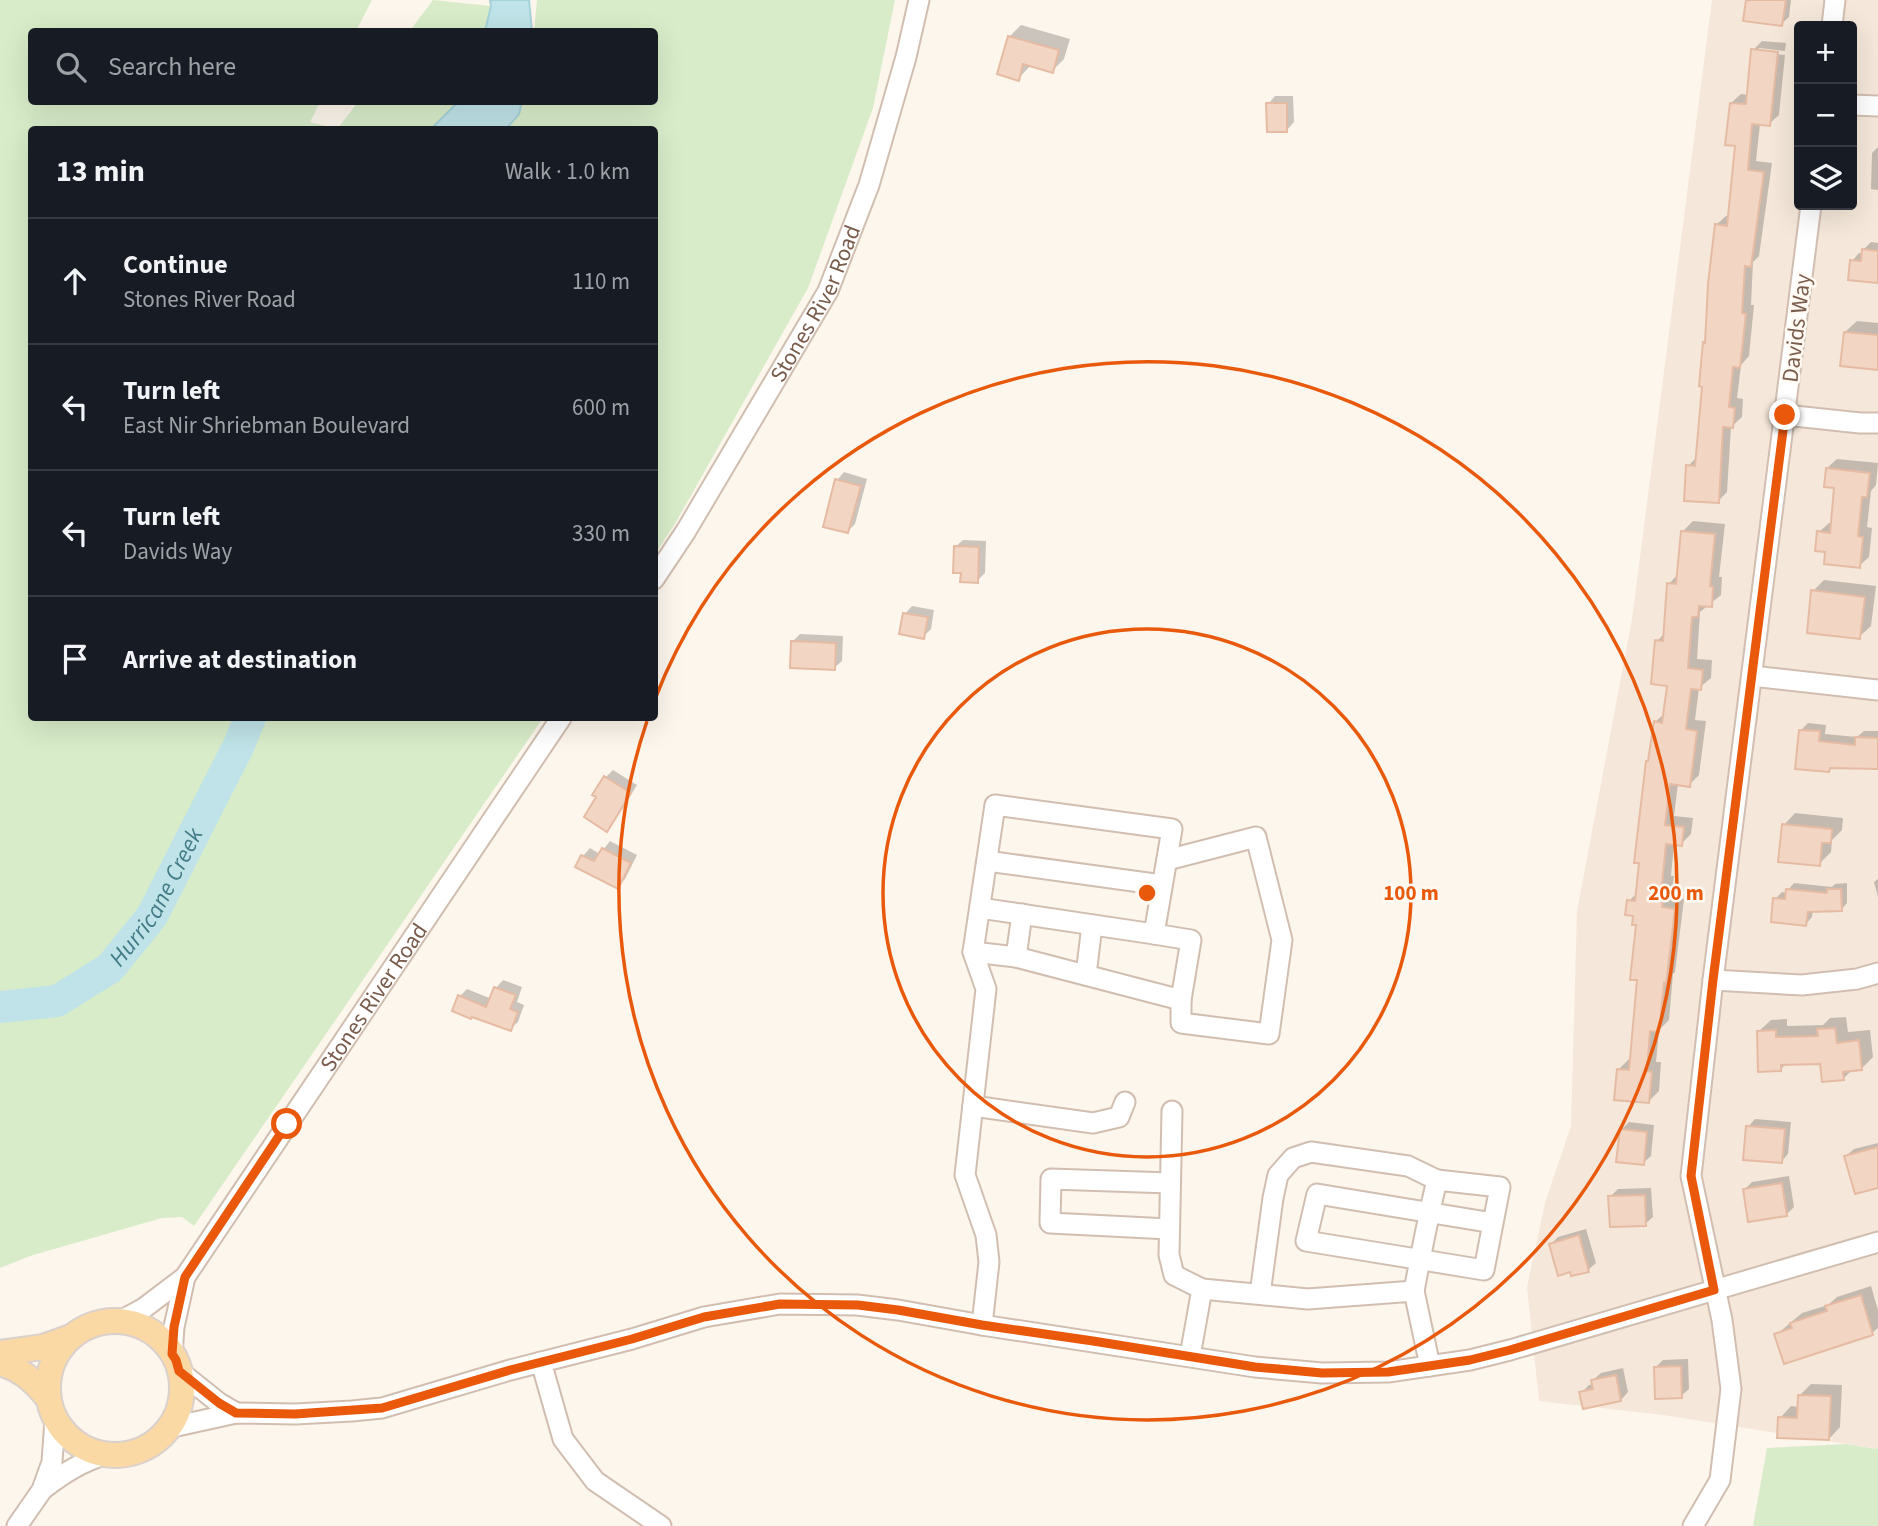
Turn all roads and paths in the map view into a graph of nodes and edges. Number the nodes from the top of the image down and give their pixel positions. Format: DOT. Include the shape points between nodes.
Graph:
graph roads {
  1 [pos="919,0"];
  2 [pos="1835,0"];
  3 [pos="1833,21"];
  4 [pos="1857,105"];
  5 [pos="1878,106"];
  6 [pos="1810,210"];
  7 [pos="1785,415"];
  8 [pos="1878,423"];
  9 [pos="658,573"];
  10 [pos="1752,676"];
  11 [pos="1878,690"];
  12 [pos="559,721"];
  13 [pos="1167,860"];
  14 [pos="987,861"];
  15 [pos="1162,885"];
  16 [pos="980,908"];
  17 [pos="1021,914"];
  18 [pos="1093,925"];
  19 [pos="1154,934"];
  20 [pos="973,952"];
  21 [pos="1016,957"];
  22 [pos="1878,973"];
  23 [pos="1086,975"];
  24 [pos="1713,980"];
  25 [pos="1181,1000"];
  26 [pos="1125,1102"];
  27 [pos="973,1106"];
  28 [pos="1172,1111"];
  29 [pos="1437,1180"];
  30 [pos="1170,1183"];
  31 [pos="1429,1213"];
  32 [pos="1493,1223"];
  33 [pos="1169,1229"];
  34 [pos="1878,1242"];
  35 [pos="1420,1259"];
  36 [pos="185,1277"];
  37 [pos="1202,1289"];
  38 [pos="1714,1290"];
  39 [pos="1414,1292"];
  40 [pos="1260,1294"];
  41 [pos="120,1321"];
  42 [pos="982,1325"];
  43 [pos="71,1336"];
  44 [pos="0,1353"];
  45 [pos="1190,1356"];
  46 [pos="541,1362"];
  47 [pos="0,1363"];
  48 [pos="175,1363"];
  49 [pos="1430,1366"];
  50 [pos="51,1409"];
  51 [pos="236,1413"];
  52 [pos="168,1427"];
  53 [pos="107,1454"];
  54 [pos="42,1490"];
  55 [pos="17,1526"];
  56 [pos="661,1526"];
  57 [pos="1693,1526"];
  1 -- 9 [label="street, Stones River Road" via="869,185 828,291"];
  2 -- 3 [label="street"];
  4 -- 5 [label="street"];
  6 -- 7 [label="street, Davids Way"];
  7 -- 8 [label="street"];
  7 -- 10 [label="street, Davids Way"];
  10 -- 11 [label="street"];
  10 -- 24 [label="street, Davids Way"];
  12 -- 36 [label="street, Stones River Road"];
  13 -- 14 [label="street" via="1172,829 995,805"];
  13 -- 15 [label="street"];
  13 -- 25 [label="street" via="1256,837 1282,940 1269,1034 1181,1023"];
  14 -- 15 [label="street"];
  14 -- 16 [label="street"];
  15 -- 19 [label="street"];
  16 -- 17 [label="street"];
  16 -- 20 [label="street"];
  17 -- 18 [label="street"];
  17 -- 21 [label="street"];
  18 -- 19 [label="street"];
  18 -- 23 [label="street"];
  19 -- 25 [label="street" via="1191,940"];
  20 -- 21 [label="street"];
  20 -- 27 [label="street" via="986,989"];
  21 -- 23 [label="street"];
  22 -- 24 [label="street" via="1802,985"];
  23 -- 25 [label="street"];
  24 -- 38 [label="street, Davids Way" via="1691,1176"];
  26 -- 27 [label="street" via="1119,1117 1093,1123"];
  27 -- 42 [label="street" via="965,1175 986,1235 989,1262"];
  28 -- 30 [label="street"];
  29 -- 31 [label="street"];
  29 -- 32 [label="street" via="1500,1186"];
  29 -- 40 [label="street" via="1408,1166 1311,1152 1293,1158 1278,1175"];
  30 -- 33 [label="street"];
  30 -- 33 [label="street" via="1051,1180 1050,1212 1050,1223"];
  31 -- 32 [label="street"];
  31 -- 35 [label="street"];
  31 -- 35 [label="street" via="1317,1194 1306,1241"];
  32 -- 35 [label="street" via="1485,1269"];
  33 -- 37 [label="street" via="1174,1275"];
  34 -- 38 [label="street"];
  35 -- 39 [label="street"];
  36 -- 41 [label="street, Stones River Road"];
  36 -- 48 [label="street, Stones River Road" via="174,1327"];
  37 -- 40 [label="street"];
  37 -- 45 [label="street"];
  38 -- 49 [label="street" via="1510,1350"];
  38 -- 57 [label="street, Davids Way" via="1731,1389 1720,1480"];
  39 -- 40 [label="street" via="1308,1298"];
  39 -- 49 [label="street"];
  41 -- 43 [label="main road, Stones River Road" via="92,1325"];
  41 -- 48 [label="main road" via="148,1328 162,1340"];
  42 -- 45 [label="street"];
  42 -- 46 [label="street" via="858,1305 780,1304 704,1317"];
  43 -- 44 [label="main road" via="43,1347"];
  43 -- 50 [label="main road, Stones River Road" via="49,1369"];
  45 -- 49 [label="street" via="1322,1373"];
  46 -- 51 [label="street" via="382,1408"];
  46 -- 56 [label="street" via="563,1439 595,1482"];
  47 -- 50 [label="main road" via="34,1381"];
  48 -- 51 [label="street"];
  48 -- 52 [label="main road, Stones River Road" via="182,1382 180,1406"];
  50 -- 53 [label="main road, Stones River Road" via="69,1438"];
  50 -- 54 [label="street, Stones River Road" via="52,1462"];
  51 -- 52 [label="street"];
  52 -- 53 [label="main road, Stones River Road" via="159,1439 139,1451"];
  53 -- 54 [label="street, Stones River Road" via="70,1469"];
  54 -- 55 [label="street, Stones River Road"];
}
